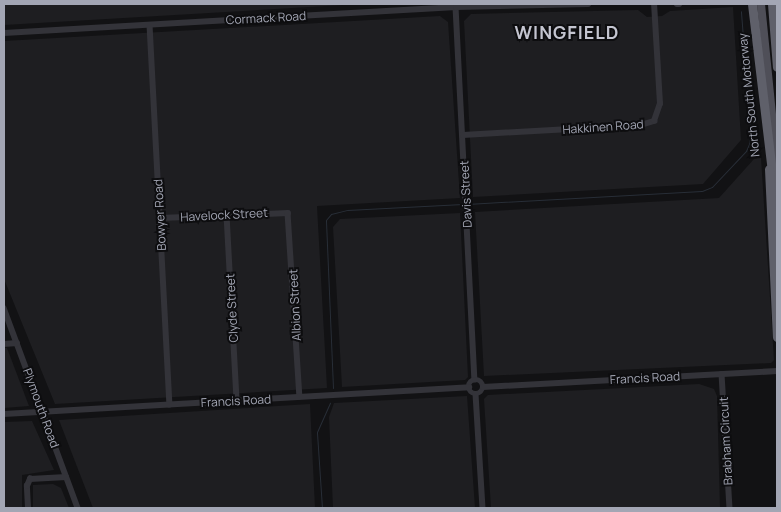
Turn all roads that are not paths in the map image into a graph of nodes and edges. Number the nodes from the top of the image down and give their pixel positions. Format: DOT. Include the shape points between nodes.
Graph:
graph roads {
  1 [pos="588,4"];
  2 [pos="654,4"];
  3 [pos="752,4"];
  4 [pos="761,4"];
  5 [pos="772,4"];
  6 [pos="777,5"];
  7 [pos="456,7"];
  8 [pos="762,18"];
  9 [pos="150,25"];
  10 [pos="4,34"];
  11 [pos="777,66"];
  12 [pos="463,135"];
  13 [pos="776,137"];
  14 [pos="773,163"];
  15 [pos="288,213"];
  16 [pos="777,213"];
  17 [pos="227,215"];
  18 [pos="160,218"];
  19 [pos="4,308"];
  20 [pos="777,338"];
  21 [pos="17,343"];
  22 [pos="4,344"];
  23 [pos="777,371"];
  24 [pos="722,374"];
  25 [pos="475,380"];
  26 [pos="469,387"];
  27 [pos="483,387"];
  28 [pos="476,394"];
  29 [pos="300,397"];
  30 [pos="237,400"];
  31 [pos="170,404"];
  32 [pos="42,412"];
  33 [pos="4,414"];
  34 [pos="66,477"];
  35 [pos="28,508"];
  36 [pos="78,508"];
  37 [pos="483,508"];
  38 [pos="730,508"];
  1 -- 7 [label="street, Cormack Road"];
  2 -- 12 [label="street, Hakkinen Road" via="660,104 654,121 640,125"];
  3 -- 14 [label="highway, North South Motorway"];
  4 -- 8 [label="main road"];
  5 -- 11 [label="highway, bridge"];
  6 -- 8 [label="main road"];
  7 -- 9 [label="street, Cormack Road"];
  7 -- 12 [label="street, Davis Street"];
  8 -- 13 [label="main road"];
  9 -- 10 [label="street, Cormack Road"];
  9 -- 18 [label="street, Bowyer Road"];
  12 -- 25 [label="street, Davis Street"];
  13 -- 14 [label="main road"];
  14 -- 16 [label="highway, North South Motorway"];
  14 -- 20 [label="highway"];
  15 -- 17 [label="street, Havelock Street"];
  15 -- 29 [label="street, Albion Street"];
  17 -- 18 [label="street, Havelock Street"];
  17 -- 30 [label="street, Clyde Street"];
  18 -- 31 [label="street, Bowyer Road"];
  19 -- 21 [label="street, Plymouth Road"];
  21 -- 22 [label="street"];
  21 -- 32 [label="street, Plymouth Road"];
  23 -- 24 [label="street, Francis Road"];
  24 -- 27 [label="street, Francis Road"];
  24 -- 38 [label="street, Brabham Circuit"];
  25 -- 26 [label="street"];
  25 -- 27 [label="street"];
  26 -- 28 [label="street"];
  26 -- 29 [label="street, Francis Road"];
  27 -- 28 [label="street"];
  28 -- 37 [label="street"];
  29 -- 30 [label="street, Francis Road"];
  30 -- 31 [label="street, Francis Road"];
  31 -- 32 [label="street, Francis Road"];
  32 -- 33 [label="street, Francis Road"];
  32 -- 34 [label="street, Plymouth Road"];
  34 -- 35 [label="street" via="30,478"];
  34 -- 36 [label="street, Plymouth Road"];
}
